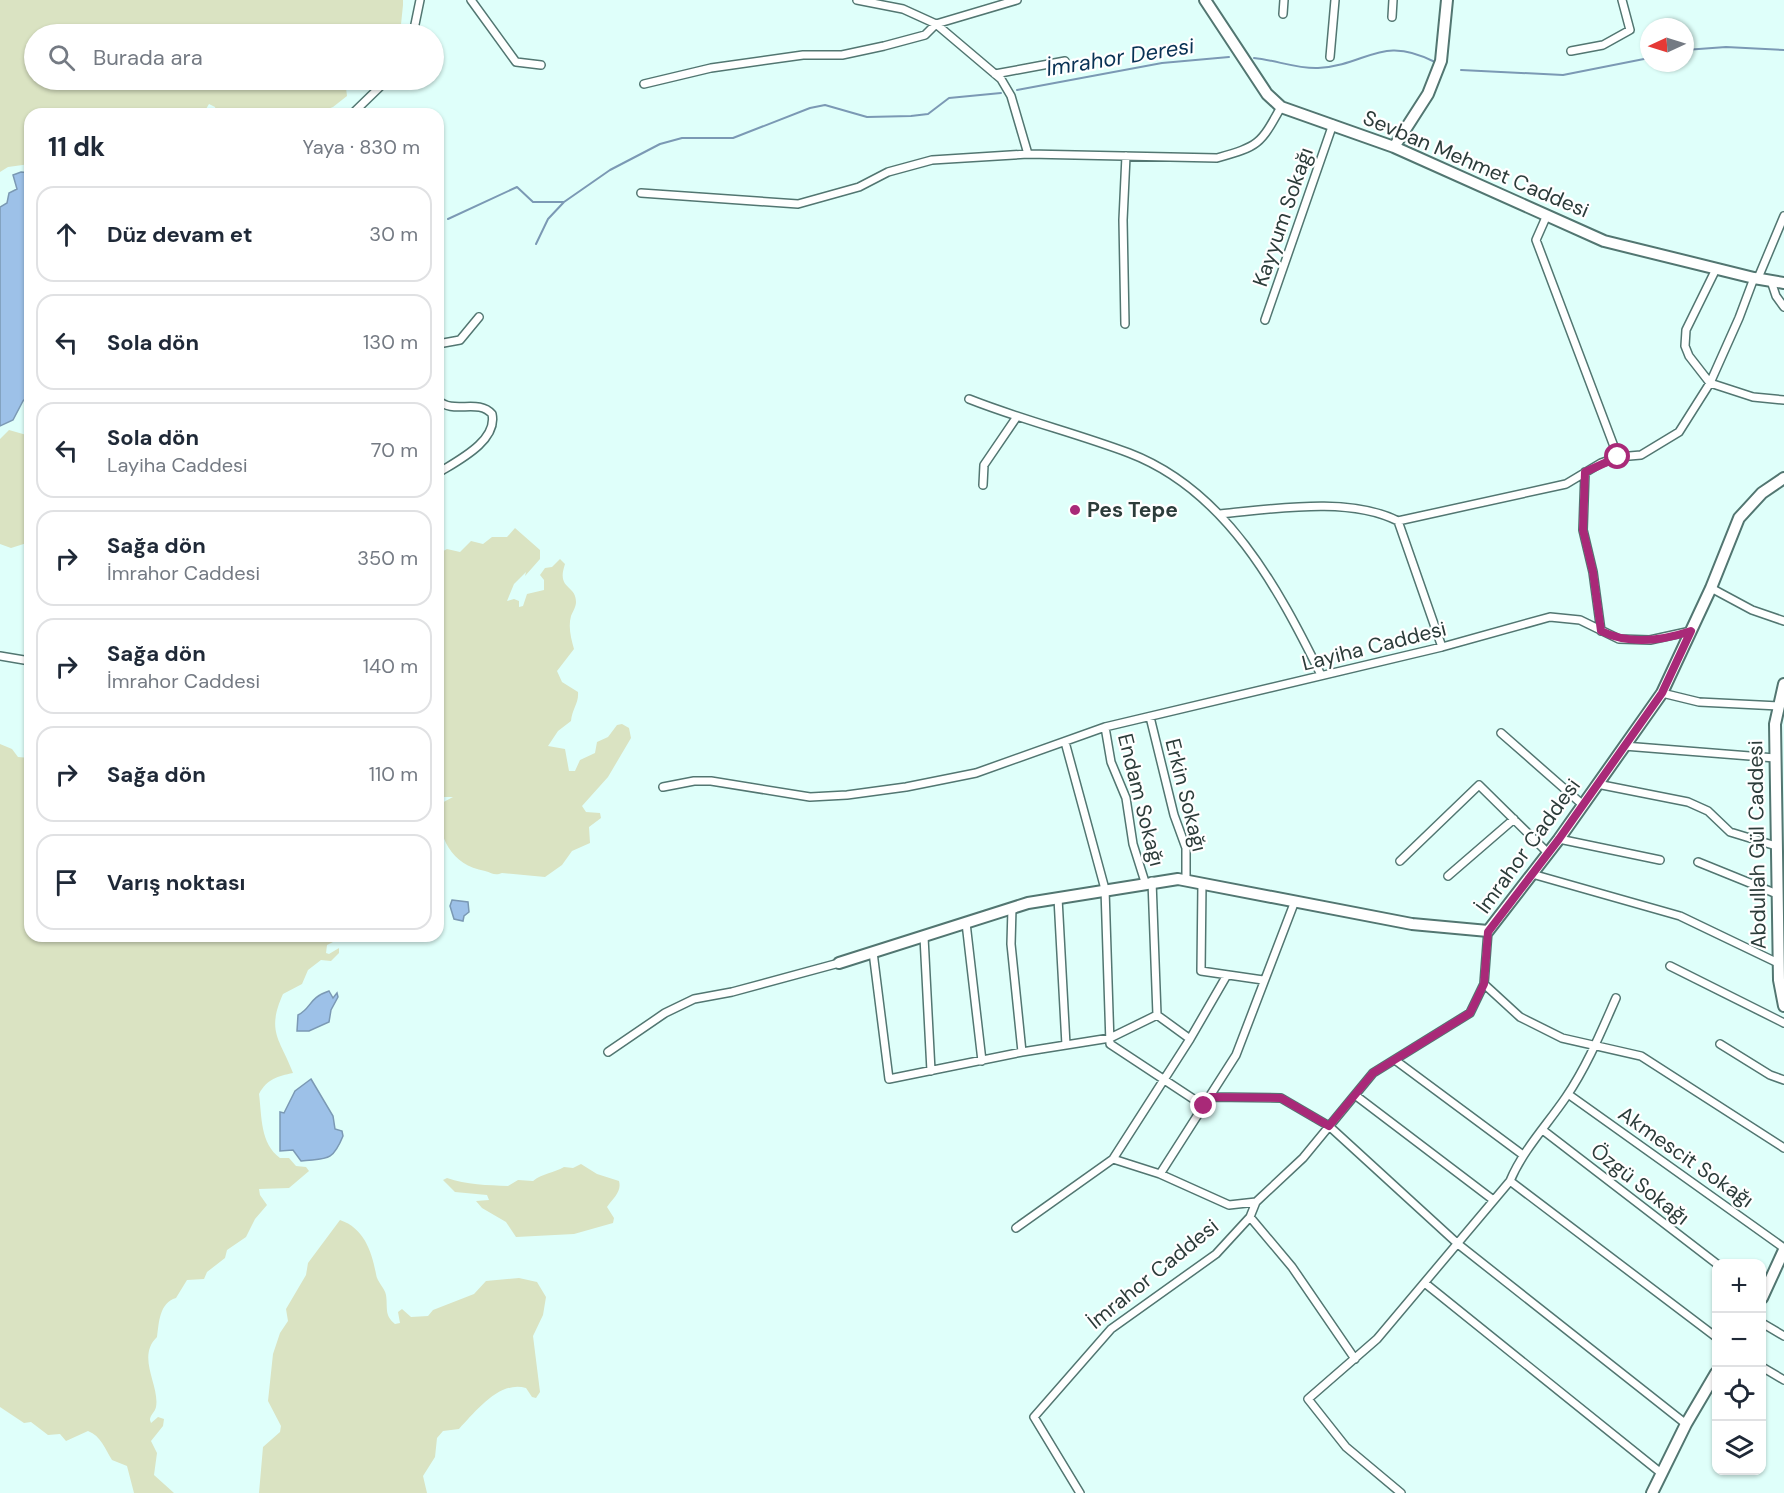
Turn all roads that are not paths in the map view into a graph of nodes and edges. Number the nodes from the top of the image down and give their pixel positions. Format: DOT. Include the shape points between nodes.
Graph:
graph roads {
  1 [pos="420,0"];
  2 [pos="471,0"];
  3 [pos="860,0"];
  4 [pos="1017,0"];
  5 [pos="1205,0"];
  6 [pos="1284,0"];
  7 [pos="1335,0"];
  8 [pos="1393,0"];
  9 [pos="1447,0"];
  10 [pos="1622,0"];
  11 [pos="1283,14"];
  12 [pos="1392,18"];
  13 [pos="416,24"];
  14 [pos="936,24"];
  15 [pos="1571,51"];
  16 [pos="1330,57"];
  17 [pos="1065,62"];
  18 [pos="541,65"];
  19 [pos="995,74"];
  20 [pos="644,84"];
  21 [pos="377,90"];
  22 [pos="1281,107"];
  23 [pos="358,108"];
  24 [pos="1333,124"];
  25 [pos="1394,147"];
  26 [pos="1028,154"];
  27 [pos="1126,156"];
  28 [pos="641,193"];
  29 [pos="1547,215"];
  30 [pos="1784,216"];
  31 [pos="1716,269"];
  32 [pos="1756,278"];
  33 [pos="1771,280"];
  34 [pos="1784,283"];
  35 [pos="1784,307"];
  36 [pos="479,317"];
  37 [pos="1265,320"];
  38 [pos="1125,324"];
  39 [pos="444,343"];
  40 [pos="1710,383"];
  41 [pos="969,399"];
  42 [pos="1784,400"];
  43 [pos="444,405"];
  44 [pos="1016,418"];
  45 [pos="1618,457"];
  46 [pos="444,469"];
  47 [pos="1585,472"];
  48 [pos="1784,478"];
  49 [pos="983,485"];
  50 [pos="1220,514"];
  51 [pos="1398,521"];
  52 [pos="1711,588"];
  53 [pos="1784,621"];
  54 [pos="1601,631"];
  55 [pos="1691,631"];
  56 [pos="1442,647"];
  57 [pos="0,656"];
  58 [pos="24,660"];
  59 [pos="1321,675"];
  60 [pos="1784,686"];
  61 [pos="1662,693"];
  62 [pos="1779,706"];
  63 [pos="1150,717"];
  64 [pos="1105,727"];
  65 [pos="1501,733"];
  66 [pos="1065,742"];
  67 [pos="1624,746"];
  68 [pos="1775,758"];
  69 [pos="1597,784"];
  70 [pos="663,787"];
  71 [pos="1583,805"];
  72 [pos="1514,819"];
  73 [pos="1559,839"];
  74 [pos="1776,846"];
  75 [pos="1548,853"];
  76 [pos="1660,860"];
  77 [pos="1400,861"];
  78 [pos="1698,862"];
  79 [pos="1532,874"];
  80 [pos="1448,876"];
  81 [pos="1186,880"];
  82 [pos="1148,881"];
  83 [pos="1202,883"];
  84 [pos="1105,889"];
  85 [pos="1777,894"];
  86 [pos="1058,898"];
  87 [pos="1295,901"];
  88 [pos="1012,908"];
  89 [pos="966,923"];
  90 [pos="1488,932"];
  91 [pos="924,937"];
  92 [pos="873,952"];
  93 [pos="839,963"];
  94 [pos="1778,963"];
  95 [pos="1670,966"];
  96 [pos="1227,975"];
  97 [pos="1263,980"];
  98 [pos="1484,984"];
  99 [pos="1616,998"];
  100 [pos="1784,1006"];
  101 [pos="1157,1014"];
  102 [pos="1784,1023"];
  103 [pos="1110,1038"];
  104 [pos="1190,1039"];
  105 [pos="1720,1044"];
  106 [pos="1066,1045"];
  107 [pos="1596,1045"];
  108 [pos="608,1052"];
  109 [pos="1022,1052"];
  110 [pos="1395,1060"];
  111 [pos="982,1061"];
  112 [pos="932,1071"];
  113 [pos="1162,1079"];
  114 [pos="1784,1080"];
  115 [pos="1568,1094"];
  116 [pos="1355,1095"];
  117 [pos="1210,1097"];
  118 [pos="1204,1106"];
  119 [pos="1329,1126"];
  120 [pos="1544,1131"];
  121 [pos="1784,1148"];
  122 [pos="1523,1155"];
  123 [pos="1113,1159"];
  124 [pos="1160,1174"];
  125 [pos="1510,1181"];
  126 [pos="1492,1199"];
  127 [pos="1256,1202"];
  128 [pos="1250,1217"];
  129 [pos="1016,1228"];
  130 [pos="1458,1244"];
  131 [pos="1784,1249"];
  132 [pos="1712,1259"];
  133 [pos="1426,1284"];
  134 [pos="1766,1287"];
  135 [pos="1766,1326"];
  136 [pos="1712,1334"];
  137 [pos="1784,1336"];
  138 [pos="1355,1359"];
  139 [pos="1766,1370"];
  140 [pos="1712,1380"];
  141 [pos="1784,1380"];
  142 [pos="1686,1424"];
  143 [pos="1661,1473"];
  144 [pos="1080,1493"];
  145 [pos="1401,1493"];
  146 [pos="1652,1493"];
  1 -- 13 [label="street"];
  2 -- 18 [label="street" via="516,62"];
  3 -- 14 [label="street" via="903,9"];
  4 -- 14 [label="street"];
  5 -- 22 [label="street, Sevban Mehmet Caddesi" via="1267,94"];
  6 -- 11 [label="street"];
  7 -- 16 [label="street"];
  8 -- 12 [label="street"];
  9 -- 25 [label="street" via="1441,62 1428,94"];
  10 -- 15 [label="street" via="1630,30 1603,45"];
  14 -- 19 [label="street"];
  14 -- 20 [label="street" via="925,35 842,55 803,55 711,68"];
  17 -- 19 [label="street"];
  19 -- 26 [label="street" via="1011,96"];
  21 -- 23 [label="street"];
  22 -- 24 [label="street, Sevban Mehmet Caddesi"];
  22 -- 27 [label="street" via="1263,140 1243,151 1217,158"];
  24 -- 25 [label="street, Sevban Mehmet Caddesi"];
  24 -- 37 [label="street, Kayyum Sokağı"];
  25 -- 29 [label="street, Sevban Mehmet Caddesi"];
  26 -- 27 [label="street"];
  26 -- 28 [label="street" via="932,160 798,204"];
  27 -- 38 [label="street"];
  29 -- 31 [label="street, Sevban Mehmet Caddesi" via="1604,241"];
  29 -- 45 [label="street" via="1536,240"];
  30 -- 32 [label="street"];
  31 -- 32 [label="street, Sevban Mehmet Caddesi"];
  31 -- 40 [label="street" via="1685,335 1689,357"];
  32 -- 33 [label="street, Sevban Mehmet Caddesi"];
  32 -- 40 [label="street"];
  33 -- 34 [label="street, Sevban Mehmet Caddesi"];
  33 -- 35 [label="street"];
  36 -- 39 [label="street" via="460,340"];
  40 -- 42 [label="street" via="1754,397"];
  40 -- 45 [label="street" via="1679,432 1641,455"];
  41 -- 44 [label="street"];
  43 -- 46 [label="street" via="483,407 493,419 489,432 469,454"];
  44 -- 49 [label="street" via="984,465"];
  44 -- 50 [label="street" via="1130,453 1170,473"];
  45 -- 47 [label="street"];
  47 -- 51 [label="street" via="1566,484"];
  47 -- 54 [label="street" via="1583,530"];
  48 -- 52 [label="street, İmrahor Caddesi" via="1762,493 1739,518"];
  50 -- 51 [label="street" via="1304,505 1379,511"];
  50 -- 59 [label="street" via="1263,568"];
  51 -- 56 [label="street"];
  52 -- 53 [label="street" via="1752,610"];
  52 -- 55 [label="street, İmrahor Caddesi"];
  54 -- 55 [label="street, Layiha Caddesi" via="1619,639 1650,640"];
  54 -- 56 [label="street, Layiha Caddesi" via="1580,620 1550,617"];
  55 -- 61 [label="street, İmrahor Caddesi"];
  56 -- 59 [label="street, Layiha Caddesi"];
  57 -- 58 [label="street"];
  59 -- 63 [label="street, Layiha Caddesi"];
  60 -- 62 [label="street, Abdullah Gül Caddesi"];
  61 -- 62 [label="street" via="1699,702"];
  61 -- 67 [label="street, İmrahor Caddesi"];
  62 -- 68 [label="street, Abdullah Gül Caddesi" via="1774,724"];
  63 -- 64 [label="street, Layiha Caddesi"];
  63 -- 81 [label="street, Erkin Sokağı" via="1186,848"];
  64 -- 66 [label="street, Layiha Caddesi"];
  64 -- 82 [label="street, Endam Sokağı" via="1111,762 1126,798 1133,844"];
  65 -- 71 [label="street"];
  66 -- 70 [label="street, Layiha Caddesi" via="976,773 847,795 810,797 711,781"];
  66 -- 84 [label="street"];
  67 -- 68 [label="street"];
  67 -- 69 [label="street, İmrahor Caddesi"];
  68 -- 74 [label="street, Abdullah Gül Caddesi"];
  69 -- 71 [label="street, İmrahor Caddesi"];
  69 -- 74 [label="street" via="1688,801 1708,811 1730,832"];
  71 -- 73 [label="street, İmrahor Caddesi"];
  72 -- 75 [label="street"];
  72 -- 77 [label="street" via="1479,785"];
  72 -- 80 [label="street"];
  73 -- 75 [label="street, İmrahor Caddesi"];
  73 -- 76 [label="street"];
  74 -- 85 [label="street, Abdullah Gül Caddesi"];
  75 -- 79 [label="street, İmrahor Caddesi"];
  78 -- 85 [label="street"];
  79 -- 90 [label="street, İmrahor Caddesi"];
  79 -- 94 [label="street" via="1680,916"];
  81 -- 82 [label="street"];
  81 -- 83 [label="street"];
  82 -- 84 [label="street"];
  82 -- 101 [label="street, Endam Sokağı"];
  83 -- 87 [label="street"];
  83 -- 96 [label="street" via="1201,971"];
  84 -- 86 [label="street"];
  84 -- 103 [label="street"];
  85 -- 94 [label="street, Abdullah Gül Caddesi"];
  86 -- 88 [label="street"];
  86 -- 106 [label="street"];
  87 -- 90 [label="street" via="1412,924"];
  87 -- 97 [label="street"];
  88 -- 89 [label="street"];
  88 -- 109 [label="street" via="1011,944"];
  89 -- 91 [label="street"];
  89 -- 111 [label="street"];
  90 -- 98 [label="street, İmrahor Caddesi"];
  91 -- 92 [label="street"];
  91 -- 112 [label="street"];
  92 -- 93 [label="street"];
  92 -- 112 [label="street" via="889,1079"];
  93 -- 108 [label="street" via="694,999 665,1013"];
  94 -- 100 [label="street, Abdullah Gül Caddesi"];
  95 -- 102 [label="street"];
  96 -- 97 [label="street"];
  96 -- 104 [label="street"];
  97 -- 117 [label="street" via="1236,1055"];
  98 -- 107 [label="street" via="1520,1017 1562,1038"];
  98 -- 110 [label="street, İmrahor Caddesi" via="1470,1013"];
  99 -- 107 [label="street"];
  101 -- 103 [label="street"];
  101 -- 104 [label="street"];
  103 -- 106 [label="street"];
  103 -- 113 [label="street" via="1110,1044"];
  104 -- 113 [label="street"];
  105 -- 114 [label="street"];
  106 -- 109 [label="street"];
  107 -- 115 [label="street"];
  107 -- 121 [label="street" via="1641,1056"];
  109 -- 111 [label="street"];
  110 -- 116 [label="street, İmrahor Caddesi" via="1373,1073"];
  110 -- 122 [label="street"];
  111 -- 112 [label="street"];
  113 -- 118 [label="street"];
  113 -- 123 [label="street"];
  115 -- 120 [label="street"];
  115 -- 131 [label="street, Akmescit Sokağı"];
  116 -- 119 [label="street, İmrahor Caddesi"];
  116 -- 126 [label="street"];
  117 -- 118 [label="street"];
  117 -- 119 [label="street" via="1281,1098"];
  118 -- 124 [label="street"];
  119 -- 127 [label="street, İmrahor Caddesi" via="1303,1158"];
  119 -- 130 [label="street"];
  120 -- 122 [label="street"];
  120 -- 132 [label="street, Özgü Sokağı"];
  122 -- 125 [label="street"];
  123 -- 124 [label="street"];
  123 -- 129 [label="street"];
  124 -- 127 [label="street" via="1229,1205"];
  125 -- 126 [label="street"];
  125 -- 136 [label="street"];
  126 -- 130 [label="street"];
  127 -- 128 [label="street, İmrahor Caddesi"];
  128 -- 138 [label="street" via="1292,1267"];
  128 -- 144 [label="street, İmrahor Caddesi" via="1216,1254 1111,1329 1034,1417"];
  130 -- 133 [label="street"];
  130 -- 142 [label="street"];
  131 -- 134 [label="street"];
  133 -- 138 [label="street"];
  133 -- 143 [label="street"];
  135 -- 137 [label="street"];
  138 -- 145 [label="street" via="1308,1400 1346,1447"];
  139 -- 141 [label="street"];
  140 -- 142 [label="street"];
  142 -- 143 [label="street"];
  143 -- 146 [label="street"];
}
